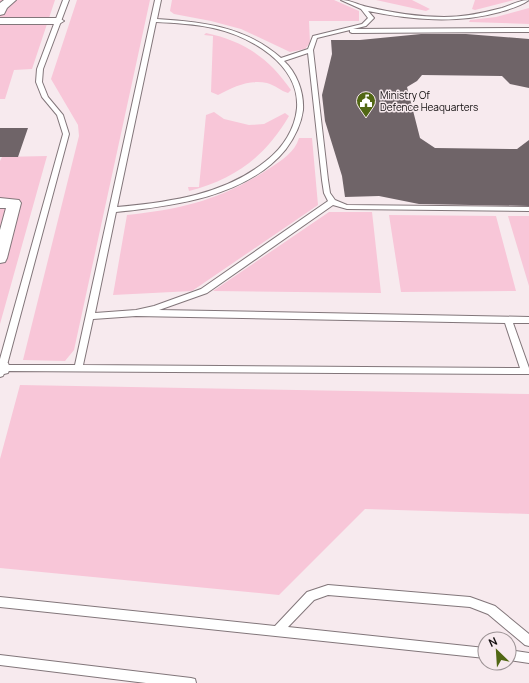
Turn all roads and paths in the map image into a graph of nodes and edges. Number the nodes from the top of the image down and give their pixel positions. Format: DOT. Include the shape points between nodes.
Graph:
graph roads {
  1 [pos="11,0"];
  2 [pos="66,0"];
  3 [pos="158,0"];
  4 [pos="344,0"];
  5 [pos="526,0"];
  6 [pos="363,8"];
  7 [pos="0,12"];
  8 [pos="153,20"];
  9 [pos="0,21"];
  10 [pos="58,21"];
  11 [pos="529,30"];
  12 [pos="340,31"];
  13 [pos="310,50"];
  14 [pos="281,60"];
  15 [pos="332,202"];
  16 [pos="0,203"];
  17 [pos="529,209"];
  18 [pos="113,210"];
  19 [pos="0,258"];
  20 [pos="136,313"];
  21 [pos="90,316"];
  22 [pos="508,320"];
  23 [pos="529,320"];
  24 [pos="79,367"];
  25 [pos="1,370"];
  26 [pos="527,371"];
  27 [pos="0,602"];
  28 [pos="277,631"];
  29 [pos="529,641"];
  30 [pos="477,652"];
  31 [pos="517,656"];
  32 [pos="529,658"];
  33 [pos="0,660"];
  34 [pos="190,683"];
  1 -- 7 [label="street"];
  2 -- 10 [label="lane"];
  3 -- 8 [label="lane"];
  4 -- 6 [label="lane"];
  5 -- 6 [label="lane" via="510,7 462,17 404,15"];
  6 -- 12 [label="lane" via="371,18 364,25"];
  8 -- 14 [label="lane" via="219,28 248,40"];
  8 -- 18 [label="lane"];
  9 -- 10 [label="street"];
  10 -- 25 [label="lane" via="40,69 39,82 45,97 60,115 66,134"];
  11 -- 12 [label="lane"];
  12 -- 13 [label="lane" via="315,37"];
  13 -- 14 [label="lane"];
  13 -- 15 [label="lane" via="325,180 327,193"];
  14 -- 18 [label="lane" via="292,74 300,100 300,118 289,142 268,163 225,188 198,198 160,206"];
  15 -- 17 [label="lane" via="347,207"];
  15 -- 20 [label="lane" via="204,291 155,309"];
  16 -- 19 [label="street" via="14,203"];
  18 -- 21 [label="lane"];
  20 -- 21 [label="lane"];
  20 -- 22 [label="lane"];
  21 -- 24 [label="lane"];
  22 -- 23 [label="lane"];
  22 -- 26 [label="lane"];
  24 -- 25 [label="lane"];
  24 -- 26 [label="lane"];
  27 -- 28 [label="lane"];
  28 -- 29 [label="lane" via="311,596 328,590 470,602 491,610"];
  28 -- 30 [label="lane"];
  31 -- 32 [label="lane"];
  33 -- 34 [label="lane"];
}
